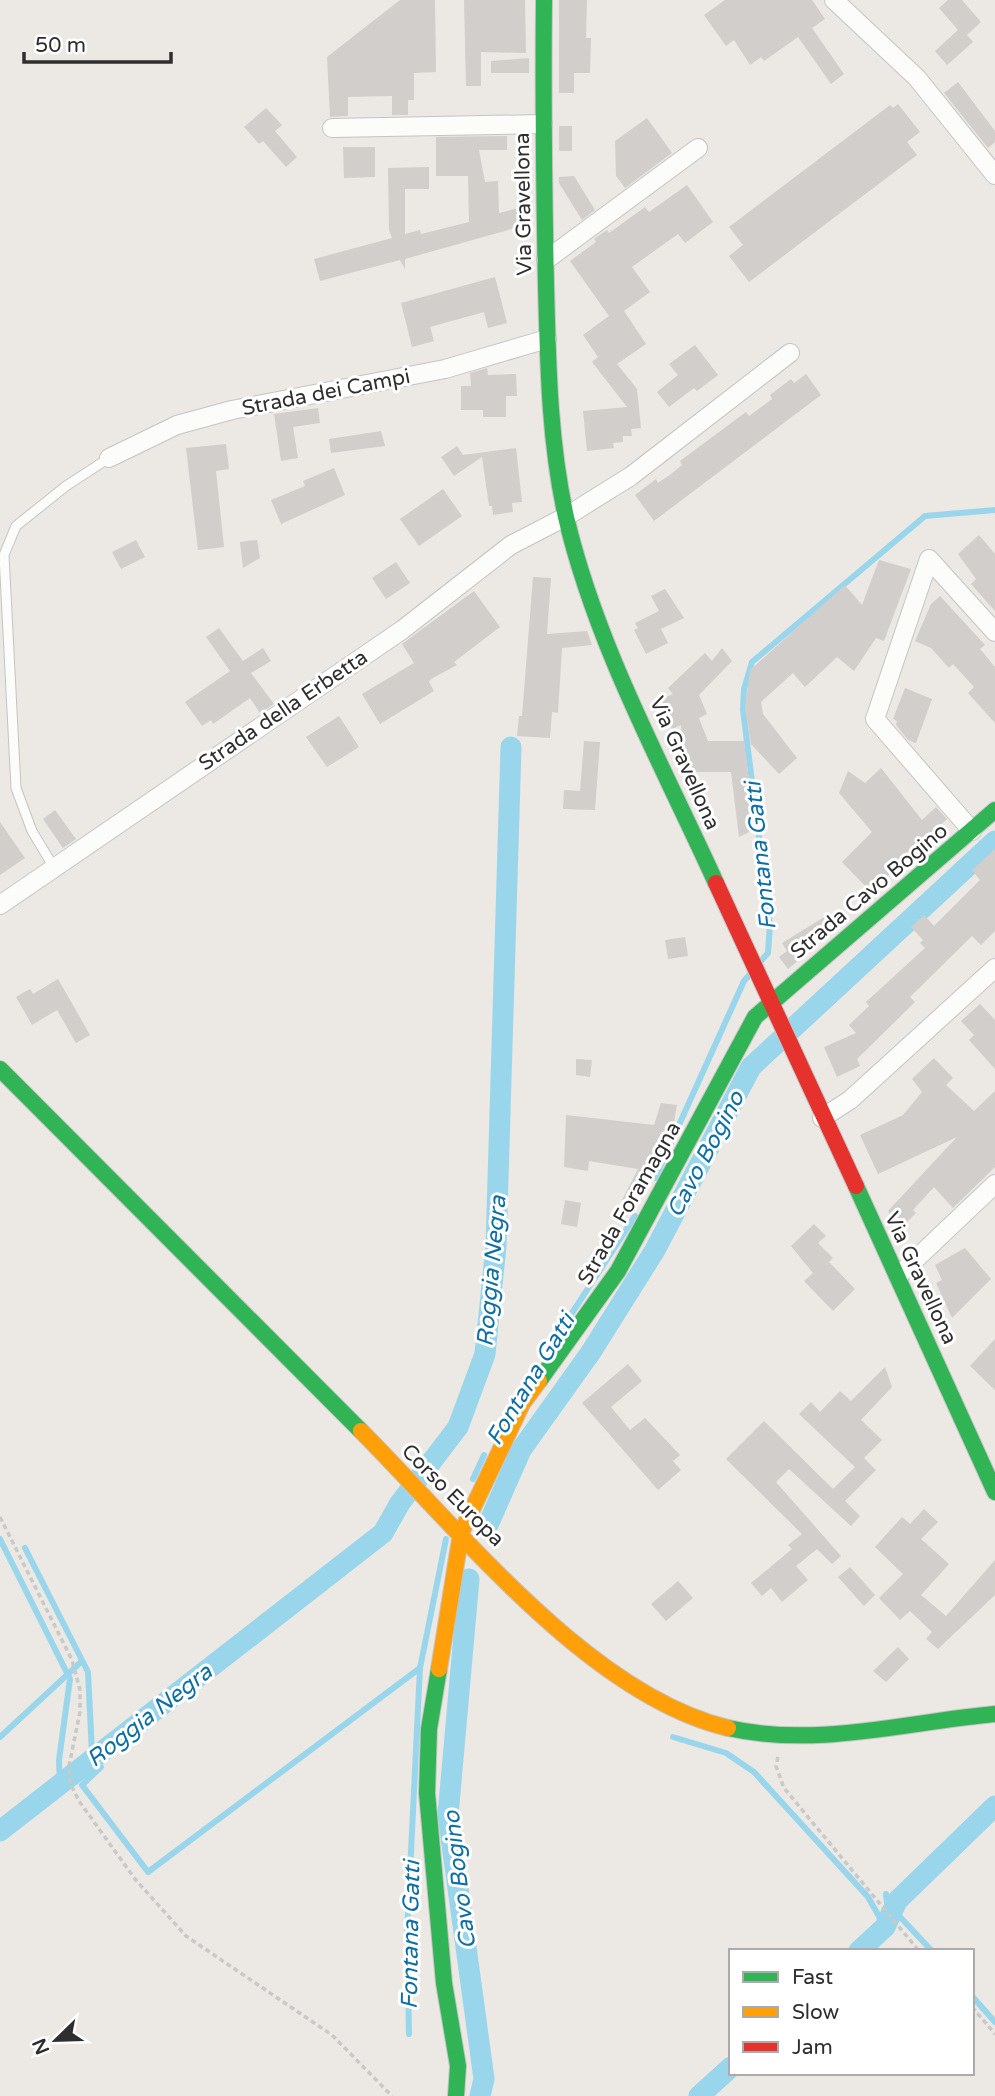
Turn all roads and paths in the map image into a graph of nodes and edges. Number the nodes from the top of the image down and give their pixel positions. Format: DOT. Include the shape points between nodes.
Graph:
graph roads {
  1 [pos="544,0"];
  2 [pos="834,0"];
  3 [pos="542,124"];
  4 [pos="331,128"];
  5 [pos="698,148"];
  6 [pos="995,175"];
  7 [pos="545,260"];
  8 [pos="547,339"];
  9 [pos="790,353"];
  10 [pos="109,458"];
  11 [pos="566,516"];
  12 [pos="995,632"];
  13 [pos="995,810"];
  14 [pos="972,831"];
  15 [pos="54,866"];
  16 [pos="0,905"];
  17 [pos="995,968"];
  18 [pos="769,1003"];
  19 [pos="0,1069"];
  20 [pos="822,1118"];
  21 [pos="995,1184"];
  22 [pos="898,1276"];
  23 [pos="995,1492"];
  24 [pos="0,1517"];
  25 [pos="461,1533"];
  26 [pos="988,1714"];
  27 [pos="785,1735"];
  28 [pos="917,1949"];
  29 [pos="974,2009"];
  30 [pos="995,2034"];
  31 [pos="392,2096"];
  32 [pos="456,2096"];
  1 -- 3 [label="street, Via Gravellona"];
  2 -- 6 [label="street" via="917,78"];
  3 -- 4 [label="street"];
  3 -- 7 [label="street, Via Gravellona"];
  5 -- 7 [label="street"];
  7 -- 8 [label="street, Via Gravellona"];
  8 -- 10 [label="street, Strada dei Campi" via="446,369 232,410 177,425"];
  8 -- 11 [label="street, Via Gravellona" via="556,459"];
  9 -- 11 [label="street, Strada della Erbetta" via="631,476"];
  10 -- 15 [label="lane" via="16,526 5,555 16,788 32,831"];
  11 -- 15 [label="street, Strada della Erbetta" via="511,545 402,630"];
  11 -- 18 [label="street, Via Gravellona" via="607,637"];
  12 -- 14 [label="street" via="929,559 875,719"];
  13 -- 14 [label="street, Strada Cavo Bogino"];
  14 -- 18 [label="street, Strada Cavo Bogino"];
  15 -- 16 [label="street, Strada della Erbetta"];
  17 -- 20 [label="street" via="850,1100"];
  18 -- 20 [label="street, Via Gravellona"];
  18 -- 25 [label="street, Strada Foramagna" via="755,1017 618,1271 522,1404"];
  19 -- 25 [label="street, Corso Europa"];
  20 -- 22 [label="street, Via Gravellona"];
  21 -- 22 [label="street"];
  22 -- 23 [label="street, Via Gravellona"];
  24 -- 31 [label="path" via="72,1660 80,1712 69,1771 79,1801 135,1879 186,1936 332,2035"];
  25 -- 27 [label="street, Corso Europa" via="546,1615 637,1689 713,1724"];
  25 -- 32 [label="street, Strada Foramagna" via="429,1729 427,1793 444,1983 458,2066"];
  26 -- 27 [label="street, Corso Europa" via="837,1737"];
  27 -- 28 [label="path" via="776,1766 784,1788"];
  29 -- 30 [label="path"];
}
